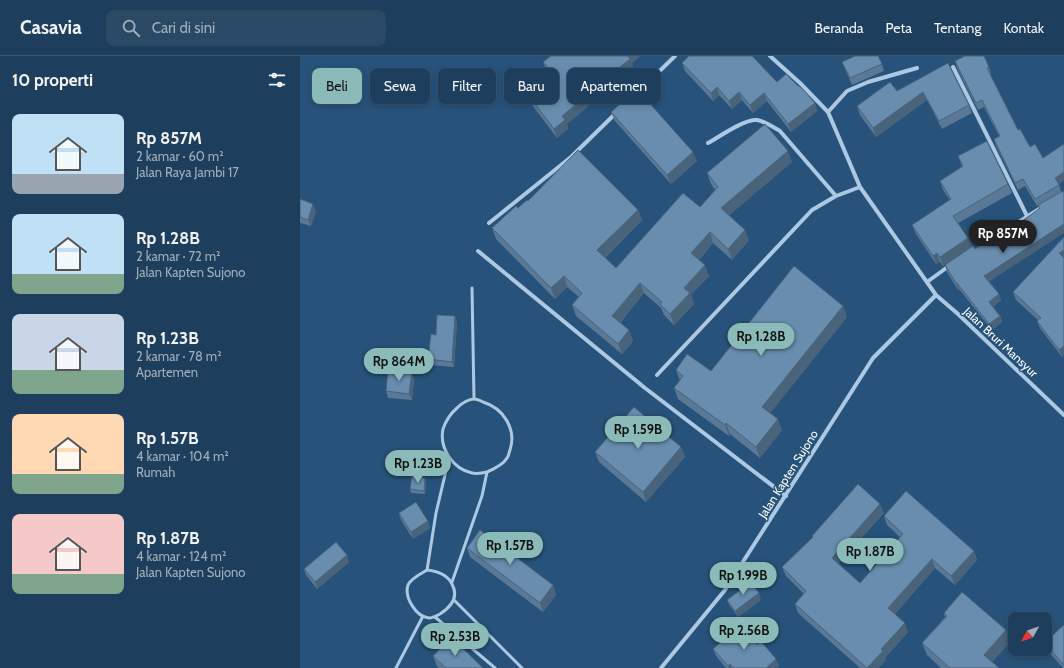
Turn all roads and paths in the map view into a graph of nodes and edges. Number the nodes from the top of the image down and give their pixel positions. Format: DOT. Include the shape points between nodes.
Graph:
graph roads {
  1 [pos="675,56"];
  2 [pos="770,56"];
  3 [pos="953,67"];
  4 [pos="917,68"];
  5 [pos="661,69"];
  6 [pos="620,109"];
  7 [pos="828,112"];
  8 [pos="708,143"];
  9 [pos="860,187"];
  10 [pos="836,196"];
  11 [pos="1046,205"];
  12 [pos="1028,216"];
  13 [pos="490,223"];
  14 [pos="1008,228"];
  15 [pos="478,251"];
  16 [pos="955,263"];
  17 [pos="927,282"];
  18 [pos="472,288"];
  19 [pos="936,295"];
  20 [pos="657,376"];
  21 [pos="474,399"];
  22 [pos="1064,416"];
  23 [pos="449,458"];
  24 [pos="487,472"];
  25 [pos="786,496"];
  26 [pos="427,570"];
  27 [pos="452,582"];
  28 [pos="454,600"];
  29 [pos="423,616"];
  30 [pos="435,617"];
  31 [pos="396,668"];
  32 [pos="495,668"];
  33 [pos="522,668"];
  34 [pos="662,668"];
  1 -- 5 [label="street"];
  2 -- 7 [label="street"];
  3 -- 12 [label="street"];
  4 -- 7 [label="street" via="847,91"];
  6 -- 13 [label="street" via="571,157"];
  7 -- 9 [label="street, Jalan Bruri Mansyur"];
  8 -- 10 [label="street" via="747,122 757,120 780,131"];
  9 -- 10 [label="street"];
  9 -- 17 [label="street, Jalan Bruri Mansyur"];
  10 -- 20 [label="street" via="812,210"];
  11 -- 12 [label="street"];
  12 -- 14 [label="street"];
  15 -- 25 [label="street" via="639,383"];
  16 -- 17 [label="street"];
  17 -- 19 [label="street, Jalan Bruri Mansyur"];
  18 -- 21 [label="lane"];
  19 -- 22 [label="street, Jalan Bruri Mansyur"];
  19 -- 25 [label="street, Jalan Kapten Sujono" via="873,358"];
  21 -- 23 [label="lane" via="463,402 445,422 441,437"];
  21 -- 24 [label="lane" via="499,410 508,421 512,433 507,458"];
  23 -- 24 [label="lane" via="460,468 472,473"];
  23 -- 26 [label="lane" via="436,513"];
  24 -- 27 [label="lane" via="482,496"];
  25 -- 34 [label="street, Jalan Kapten Sujono" via="725,590"];
  26 -- 27 [label="lane" via="437,571"];
  26 -- 29 [label="lane" via="408,584 407,596 413,607"];
  27 -- 28 [label="lane"];
  28 -- 30 [label="lane"];
  28 -- 33 [label="lane"];
  29 -- 30 [label="lane"];
  29 -- 31 [label="lane"];
  30 -- 32 [label="lane"];
}
